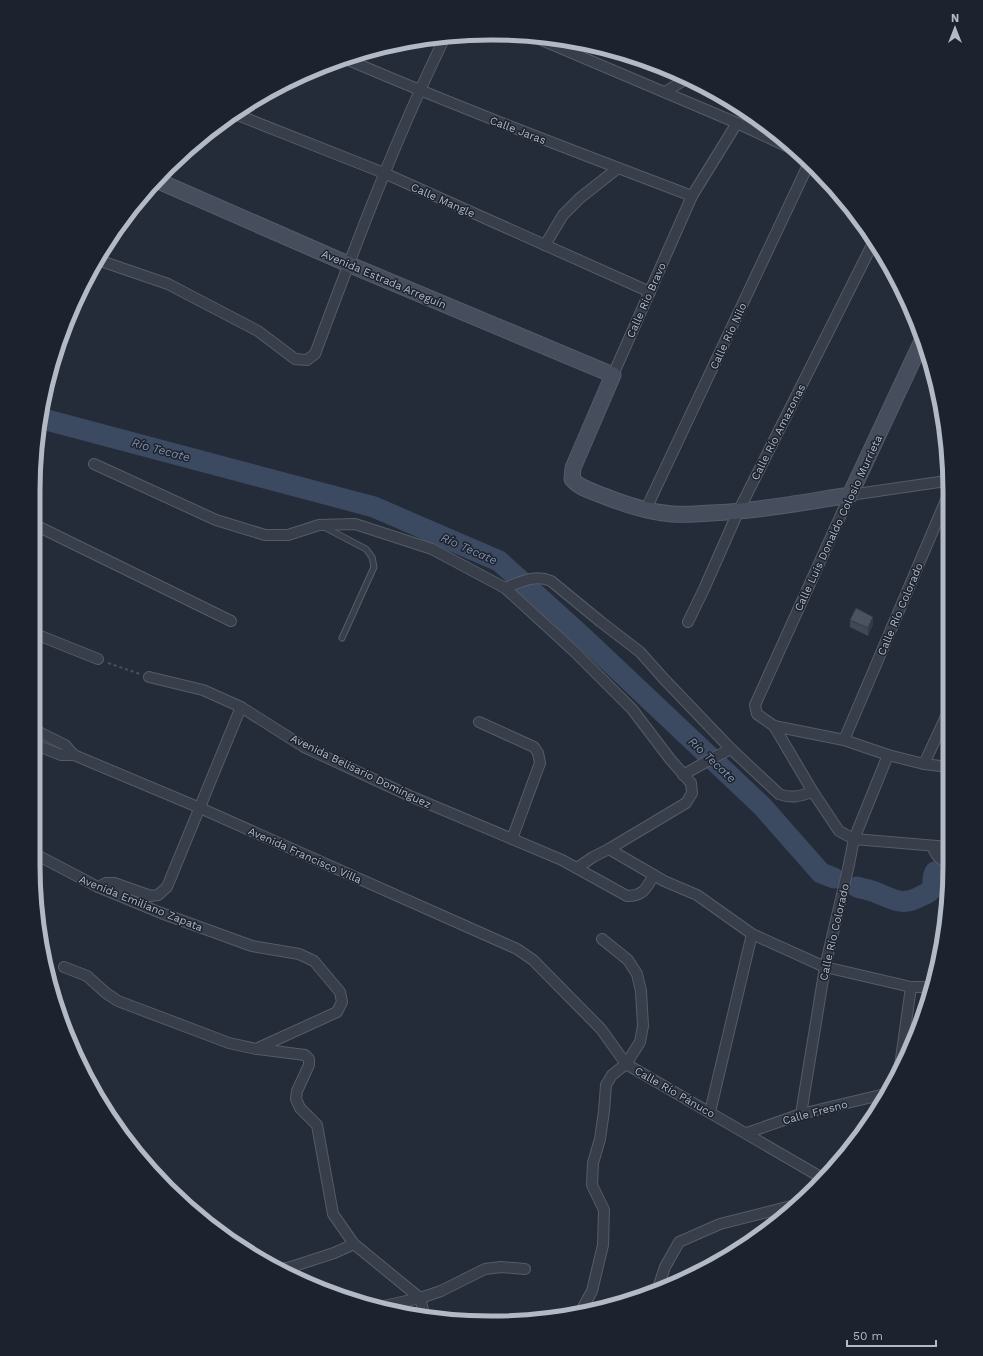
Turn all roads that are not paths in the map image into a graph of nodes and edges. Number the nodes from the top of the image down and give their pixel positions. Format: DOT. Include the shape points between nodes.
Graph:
graph roads {
  1 [pos="442,43"];
  2 [pos="552,44"];
  3 [pos="353,62"];
  4 [pos="681,82"];
  5 [pos="419,90"];
  6 [pos="665,92"];
  7 [pos="241,116"];
  8 [pos="737,123"];
  9 [pos="766,133"];
  10 [pos="618,168"];
  11 [pos="807,168"];
  12 [pos="384,174"];
  13 [pos="162,183"];
  14 [pos="692,196"];
  15 [pos="546,245"];
  16 [pos="871,247"];
  17 [pos="103,262"];
  18 [pos="348,264"];
  19 [pos="650,292"];
  20 [pos="919,347"];
  21 [pos="614,375"];
  22 [pos="94,464"];
  23 [pos="943,481"];
  24 [pos="850,495"];
  25 [pos="943,507"];
  26 [pos="646,509"];
  27 [pos="738,512"];
  28 [pos="319,525"];
  29 [pos="40,527"];
  30 [pos="505,588"];
  31 [pos="231,621"];
  32 [pos="688,622"];
  33 [pos="40,636"];
  34 [pos="342,638"];
  35 [pos="98,659"];
  36 [pos="149,678"];
  37 [pos="241,707"];
  38 [pos="479,722"];
  39 [pos="943,723"];
  40 [pos="774,726"];
  41 [pos="40,732"];
  42 [pos="844,740"];
  43 [pos="40,747"];
  44 [pos="731,749"];
  45 [pos="74,755"];
  46 [pos="888,755"];
  47 [pos="924,764"];
  48 [pos="943,766"];
  49 [pos="684,775"];
  50 [pos="813,792"];
  51 [pos="200,808"];
  52 [pos="512,839"];
  53 [pos="854,839"];
  54 [pos="932,846"];
  55 [pos="943,847"];
  56 [pos="609,849"];
  57 [pos="40,857"];
  58 [pos="943,860"];
  59 [pos="577,868"];
  60 [pos="654,875"];
  61 [pos="98,887"];
  62 [pos="752,934"];
  63 [pos="602,938"];
  64 [pos="533,960"];
  65 [pos="64,967"];
  66 [pos="825,967"];
  67 [pos="926,987"];
  68 [pos="911,988"];
  69 [pos="256,1049"];
  70 [pos="902,1051"];
  71 [pos="626,1064"];
  72 [pos="880,1095"];
  73 [pos="710,1112"];
  74 [pos="801,1114"];
  75 [pos="747,1133"];
  76 [pos="819,1176"];
  77 [pos="785,1208"];
  78 [pos="354,1244"];
  79 [pos="291,1269"];
  80 [pos="524,1269"];
  81 [pos="659,1284"];
  82 [pos="420,1298"];
  83 [pos="391,1304"];
  84 [pos="584,1306"];
  85 [pos="423,1310"];
  1 -- 5 [label="street"];
  2 -- 6 [label="street"];
  3 -- 5 [label="street, Calle Jaras"];
  4 -- 6 [label="street"];
  5 -- 10 [label="street, Calle Jaras"];
  5 -- 12 [label="street"];
  6 -- 8 [label="street"];
  7 -- 12 [label="street, Calle Mangle"];
  8 -- 9 [label="street"];
  8 -- 14 [label="street, Calle Río Bravo"];
  10 -- 14 [label="street, Calle Jaras"];
  10 -- 15 [label="street" via="563,215"];
  11 -- 26 [label="street, Calle Río Nilo"];
  12 -- 15 [label="street, Calle Mangle"];
  12 -- 18 [label="street"];
  13 -- 18 [label="street, Avenida Estrada Arreguín"];
  14 -- 19 [label="street, Calle Río Bravo"];
  15 -- 19 [label="street, Calle Mangle"];
  16 -- 27 [label="street, Calle Río Amazonas"];
  17 -- 18 [label="street" via="168,284 258,331 295,359 307,360 315,354"];
  18 -- 21 [label="street, Avenida Estrada Arreguín"];
  19 -- 21 [label="street, Calle Río Bravo"];
  20 -- 24 [label="street, Calle Luis Donaldo Colosio Murrieta"];
  21 -- 26 [label="street, Calle Río Bravo" via="573,468 572,480 622,503"];
  22 -- 28 [label="street" via="216,520 265,535 288,535"];
  23 -- 24 [label="street"];
  24 -- 27 [label="street"];
  24 -- 40 [label="street, Calle Luis Donaldo Colosio Murrieta" via="755,705 757,714"];
  25 -- 42 [label="street, Calle Río Colorado"];
  26 -- 27 [label="street" via="671,514"];
  27 -- 32 [label="street, Calle Río Amazonas"];
  28 -- 30 [label="street" via="355,524 432,549"];
  28 -- 34 [label="lane" via="366,549 372,557 374,567"];
  29 -- 31 [label="street"];
  30 -- 44 [label="street" via="532,578 542,577 551,581 640,652"];
  30 -- 49 [label="street" via="632,709"];
  33 -- 35 [label="street"];
  36 -- 37 [label="street, Avenida Belisario Domínguez" via="203,690"];
  37 -- 51 [label="street"];
  37 -- 52 [label="street, Avenida Belisario Domínguez" via="304,747"];
  38 -- 52 [label="street" via="534,747 538,753 540,762"];
  39 -- 47 [label="street"];
  40 -- 42 [label="street"];
  40 -- 50 [label="street"];
  41 -- 45 [label="street, Avenida Francisco Villa" via="65,745"];
  42 -- 46 [label="street"];
  43 -- 45 [label="street, Avenida Francisco Villa" via="61,755"];
  44 -- 49 [label="street"];
  44 -- 50 [label="street" via="779,794 795,798"];
  45 -- 51 [label="street, Avenida Francisco Villa"];
  46 -- 47 [label="street"];
  46 -- 53 [label="street, Calle Río Colorado"];
  47 -- 48 [label="street"];
  49 -- 56 [label="street" via="691,783 692,793 686,803"];
  50 -- 53 [label="street" via="839,831"];
  51 -- 61 [label="street" via="166,887 158,895 151,896 114,883"];
  51 -- 64 [label="street, Avenida Francisco Villa" via="517,949"];
  52 -- 59 [label="street, Avenida Belisario Domínguez"];
  53 -- 54 [label="street"];
  53 -- 66 [label="street, Calle Río Colorado"];
  54 -- 55 [label="street"];
  54 -- 58 [label="street" via="935,854"];
  56 -- 59 [label="street"];
  56 -- 60 [label="street"];
  57 -- 61 [label="street, Avenida Emiliano Zapata"];
  59 -- 60 [label="street, Avenida Belisario Domínguez" via="627,896 642,894"];
  60 -- 62 [label="street" via="696,895"];
  61 -- 69 [label="street, Avenida Emiliano Zapata" via="252,946 299,954 314,961 340,992 342,1002 336,1012"];
  62 -- 66 [label="street"];
  62 -- 73 [label="street"];
  63 -- 71 [label="street" via="628,960 637,974 641,991 643,1026 640,1042"];
  64 -- 71 [label="street, Calle Río Pánuco" via="601,1029"];
  65 -- 69 [label="street" via="87,976 118,1000 229,1043"];
  66 -- 68 [label="street"];
  66 -- 74 [label="street, Calle Río Colorado"];
  67 -- 68 [label="street"];
  68 -- 70 [label="street"];
  69 -- 78 [label="street" via="305,1055 309,1059 296,1099 300,1108 317,1125 333,1214"];
  71 -- 73 [label="street, Calle Río Pánuco"];
  71 -- 84 [label="street" via="612,1075 606,1085 592,1185 604,1210 603,1244 592,1291"];
  72 -- 74 [label="street, Calle Fresno"];
  73 -- 75 [label="street, Calle Río Pánuco"];
  74 -- 75 [label="street, Calle Fresno"];
  75 -- 76 [label="street, Calle Río Pánuco"];
  77 -- 81 [label="street" via="720,1224 679,1242 665,1267"];
  78 -- 79 [label="street"];
  78 -- 82 [label="street"];
  80 -- 82 [label="street" via="501,1266 485,1269 441,1291"];
  82 -- 83 [label="street"];
  82 -- 85 [label="street"];
}
